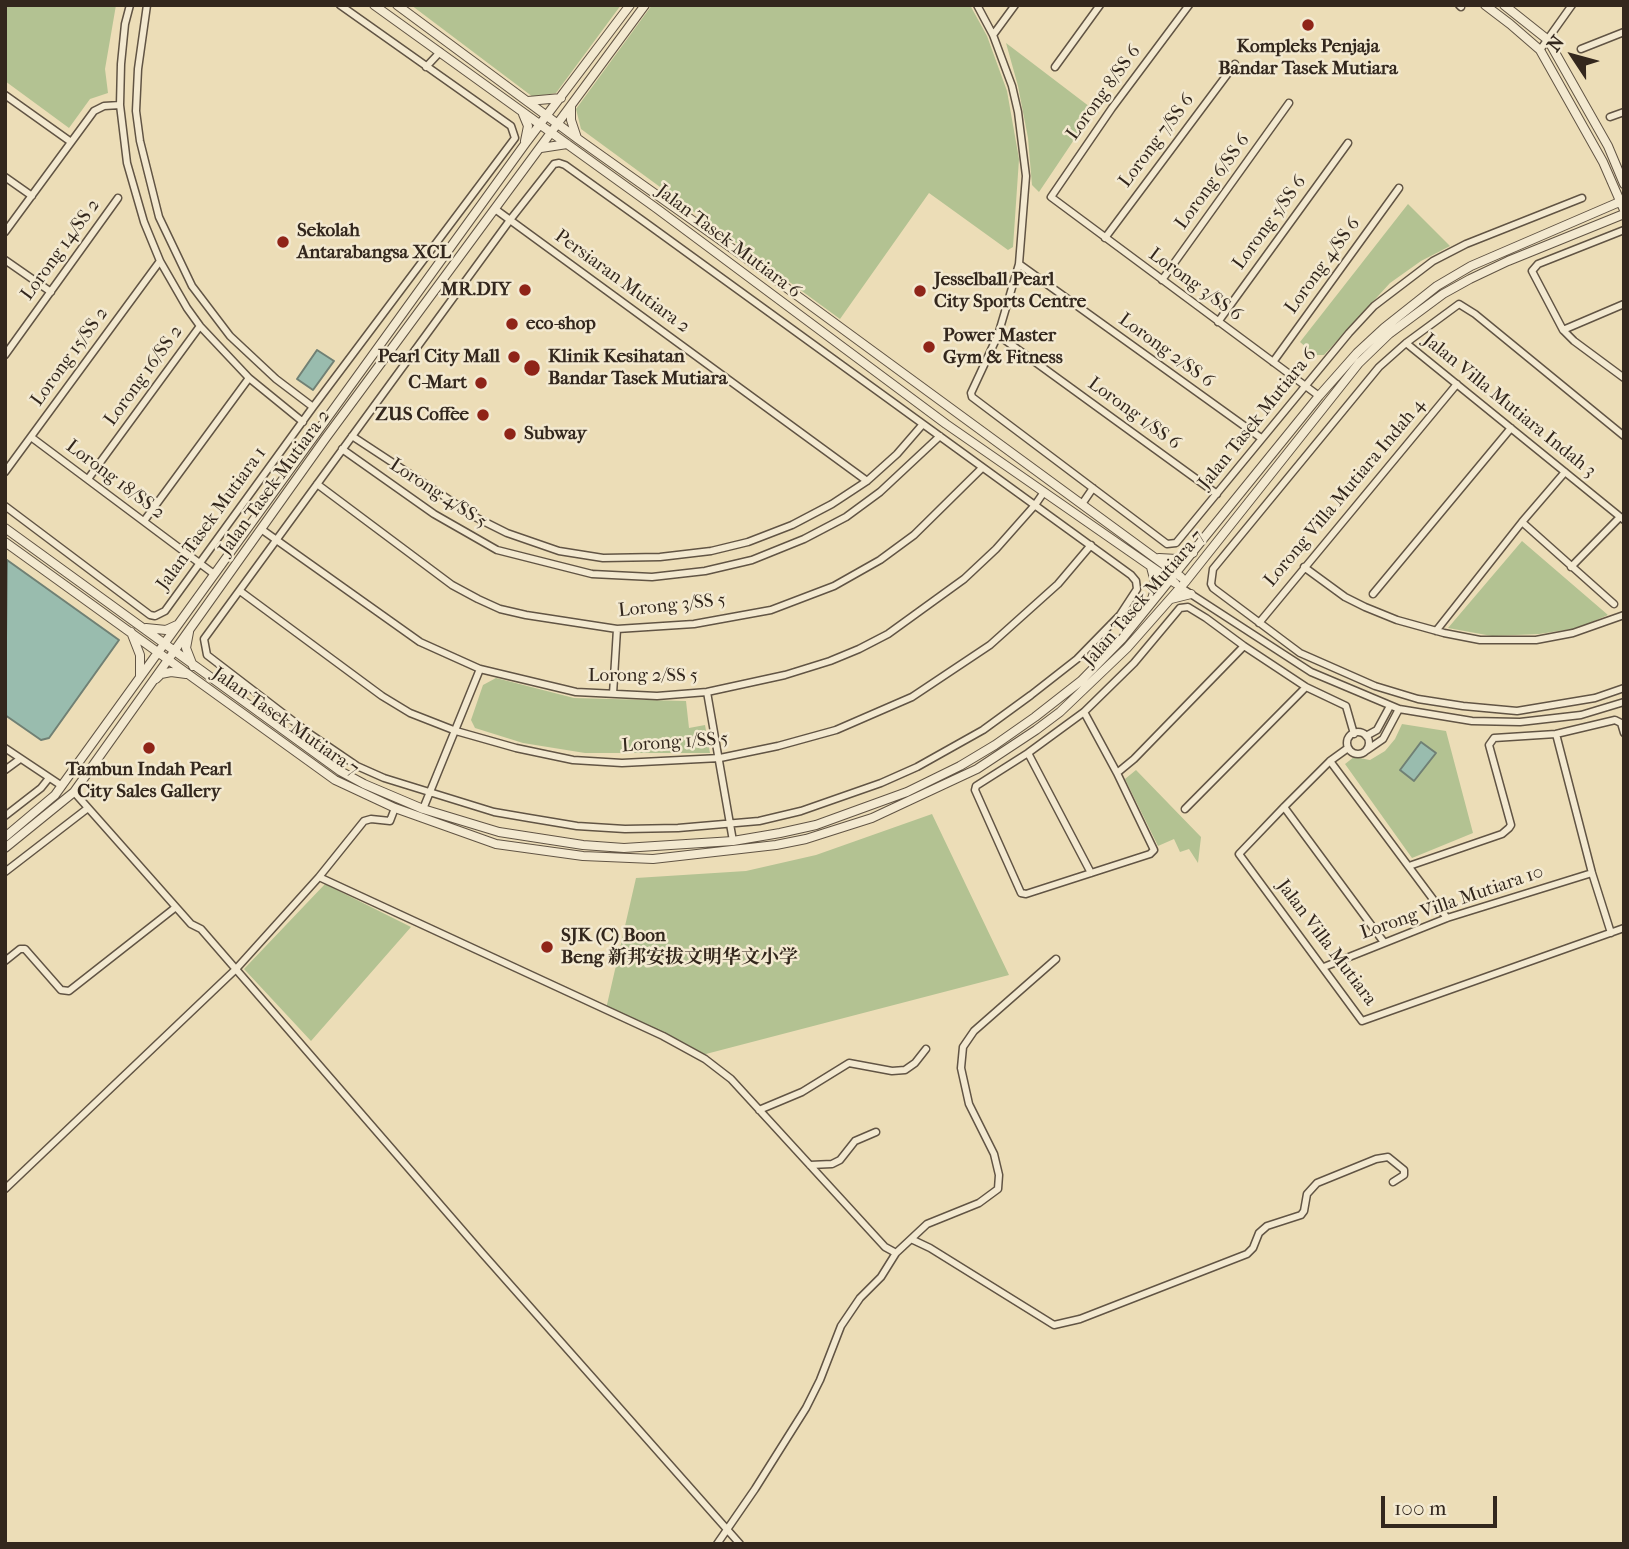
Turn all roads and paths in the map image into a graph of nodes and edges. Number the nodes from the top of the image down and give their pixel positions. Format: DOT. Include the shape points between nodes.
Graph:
graph roads {
  1 [pos="130,5"];
  2 [pos="147,5"];
  3 [pos="340,5"];
  4 [pos="374,5"];
  5 [pos="397,5"];
  6 [pos="630,5"];
  7 [pos="645,5"];
  8 [pos="977,5"];
  9 [pos="1015,5"];
  10 [pos="1100,5"];
  11 [pos="1189,5"];
  12 [pos="1485,5"];
  13 [pos="1504,5"];
  14 [pos="1572,5"];
  15 [pos="1624,32"];
  16 [pos="993,35"];
  17 [pos="1548,40"];
  18 [pos="1581,49"];
  19 [pos="1540,50"];
  20 [pos="440,52"];
  21 [pos="1234,64"];
  22 [pos="426,67"];
  23 [pos="1055,67"];
  24 [pos="5,95"];
  25 [pos="561,98"];
  26 [pos="528,101"];
  27 [pos="1289,103"];
  28 [pos="120,105"];
  29 [pos="571,107"];
  30 [pos="522,111"];
  31 [pos="1624,112"];
  32 [pos="547,116"];
  33 [pos="1610,117"];
  34 [pos="540,124"];
  35 [pos="558,124"];
  36 [pos="552,133"];
  37 [pos="578,139"];
  38 [pos="71,142"];
  39 [pos="1348,143"];
  40 [pos="525,144"];
  41 [pos="567,144"];
  42 [pos="541,148"];
  43 [pos="5,177"];
  44 [pos="1624,184"];
  45 [pos="1399,188"];
  46 [pos="32,196"];
  47 [pos="118,198"];
  48 [pos="1582,198"];
  49 [pos="1053,200"];
  50 [pos="1623,206"];
  51 [pos="656,208"];
  52 [pos="495,209"];
  53 [pos="510,220"];
  54 [pos="646,223"];
  55 [pos="1624,230"];
  56 [pos="5,232"];
  57 [pos="1105,238"];
  58 [pos="438,242"];
  59 [pos="450,250"];
  60 [pos="5,260"];
  61 [pos="160,261"];
  62 [pos="754,264"];
  63 [pos="1019,264"];
  64 [pos="745,275"];
  65 [pos="1162,280"];
  66 [pos="51,292"];
  67 [pos="1624,304"];
  68 [pos="1218,321"];
  69 [pos="200,326"];
  70 [pos="1563,330"];
  71 [pos="998,335"];
  72 [pos="388,336"];
  73 [pos="396,342"];
  74 [pos="836,342"];
  75 [pos="1406,343"];
  76 [pos="5,355"];
  77 [pos="827,355"];
  78 [pos="1273,362"];
  79 [pos="1622,374"];
  80 [pos="249,378"];
  81 [pos="1457,384"];
  82 [pos="1306,386"];
  83 [pos="1319,396"];
  84 [pos="313,407"];
  85 [pos="303,422"];
  86 [pos="923,424"];
  87 [pos="1511,428"];
  88 [pos="352,436"];
  89 [pos="940,436"];
  90 [pos="1624,436"];
  91 [pos="31,437"];
  92 [pos="1261,438"];
  93 [pos="342,449"];
  94 [pos="982,468"];
  95 [pos="5,472"];
  96 [pos="1565,472"];
  97 [pos="88,480"];
  98 [pos="867,481"];
  99 [pos="317,484"];
  100 [pos="1093,488"];
  101 [pos="1044,492"];
  102 [pos="1217,494"];
  103 [pos="1082,504"];
  104 [pos="1035,505"];
  105 [pos="5,506"];
  106 [pos="1622,518"];
  107 [pos="144,521"];
  108 [pos="1522,522"];
  109 [pos="5,528"];
  110 [pos="261,529"];
  111 [pos="275,539"];
  112 [pos="5,542"];
  113 [pos="1091,545"];
  114 [pos="1194,552"];
  115 [pos="1153,556"];
  116 [pos="200,563"];
  117 [pos="1150,566"];
  118 [pos="1304,567"];
  119 [pos="1571,567"];
  120 [pos="1195,569"];
  121 [pos="214,574"];
  122 [pos="1174,577"];
  123 [pos="1183,584"];
  124 [pos="240,590"];
  125 [pos="1193,594"];
  126 [pos="1373,594"];
  127 [pos="1169,600"];
  128 [pos="1615,604"];
  129 [pos="1148,608"];
  130 [pos="1624,615"];
  131 [pos="1259,623"];
  132 [pos="179,624"];
  133 [pos="191,626"];
  134 [pos="134,628"];
  135 [pos="617,629"];
  136 [pos="1436,631"];
  137 [pos="1244,646"];
  138 [pos="162,648"];
  139 [pos="171,655"];
  140 [pos="480,669"];
  141 [pos="192,671"];
  142 [pos="139,680"];
  143 [pos="149,685"];
  144 [pos="1307,687"];
  145 [pos="1624,688"];
  146 [pos="707,692"];
  147 [pos="613,694"];
  148 [pos="1624,702"];
  149 [pos="1390,706"];
  150 [pos="1399,709"];
  151 [pos="1084,712"];
  152 [pos="456,731"];
  153 [pos="1624,733"];
  154 [pos="1354,734"];
  155 [pos="1556,734"];
  156 [pos="1366,736"];
  157 [pos="5,748"];
  158 [pos="1348,748"];
  159 [pos="1366,750"];
  160 [pos="1028,753"];
  161 [pos="720,758"];
  162 [pos="20,759"];
  163 [pos="1330,761"];
  164 [pos="5,770"];
  165 [pos="1117,773"];
  166 [pos="49,778"];
  167 [pos="62,786"];
  168 [pos="74,792"];
  169 [pos="430,793"];
  170 [pos="1283,807"];
  171 [pos="88,808"];
  172 [pos="395,808"];
  173 [pos="423,809"];
  174 [pos="1185,809"];
  175 [pos="5,816"];
  176 [pos="729,824"];
  177 [pos="5,837"];
  178 [pos="733,841"];
  179 [pos="5,848"];
  180 [pos="1409,866"];
  181 [pos="5,872"];
  182 [pos="1091,873"];
  183 [pos="1592,873"];
  184 [pos="319,877"];
  185 [pos="176,907"];
  186 [pos="1447,918"];
  187 [pos="1624,928"];
  188 [pos="1611,933"];
  189 [pos="1383,942"];
  190 [pos="1056,959"];
  191 [pos="5,961"];
  192 [pos="1324,967"];
  193 [pos="236,969"];
  194 [pos="926,1049"];
  195 [pos="759,1110"];
  196 [pos="876,1132"];
  197 [pos="810,1165"];
  198 [pos="1393,1182"];
  199 [pos="5,1189"];
  200 [pos="911,1240"];
  201 [pos="896,1253"];
  202 [pos="727,1529"];
  203 [pos="717,1544"];
  204 [pos="740,1544"];
  1 -- 28 [label="street"];
  2 -- 84 [label="street" via="136,111 159,217 192,286 230,336"];
  3 -- 22 [label="street"];
  4 -- 20 [label="street, Jalan Tasek Mutiara 6"];
  5 -- 26 [label="street, Jalan Tasek Mutiara 6"];
  6 -- 25 [label="street, Jalan Tasek Mutiara 2"];
  7 -- 29 [label="street, Jalan Tasek Mutiara 2"];
  8 -- 16 [label="street"];
  9 -- 16 [label="street"];
  10 -- 23 [label="street"];
  11 -- 49 [label="street, Lorong 8/SS 6" via="1051,194"];
  12 -- 19 [label="street"];
  13 -- 17 [label="street"];
  14 -- 17 [label="street"];
  15 -- 18 [label="street"];
  16 -- 63 [label="street" via="1012,86 1023,145 1026,176"];
  17 -- 19 [label="street"];
  17 -- 44 [label="street" via="1608,146"];
  19 -- 50 [label="street"];
  20 -- 22 [label="street"];
  20 -- 30 [label="street, Jalan Tasek Mutiara 6"];
  21 -- 57 [label="street, Lorong 7/SS 6"];
  22 -- 58 [label="street, Jalan Tasek Mutiara 1" via="511,126 515,138"];
  24 -- 38 [label="street"];
  25 -- 26 [label="street"];
  25 -- 32 [label="street, Jalan Tasek Mutiara 2"];
  26 -- 32 [label="street, Jalan Tasek Mutiara 6"];
  27 -- 65 [label="street, Lorong 6/SS 6"];
  28 -- 38 [label="street" via="94,111"];
  28 -- 61 [label="street" via="127,163"];
  29 -- 35 [label="street, Jalan Tasek Mutiara 2"];
  29 -- 37 [label="street"];
  30 -- 34 [label="street, Jalan Tasek Mutiara 6"];
  30 -- 40 [label="street" via="527,127"];
  31 -- 33 [label="street"];
  32 -- 34 [label="street, Jalan Tasek Mutiara 2"];
  32 -- 35 [label="street, Jalan Tasek Mutiara 6"];
  34 -- 36 [label="street, Jalan Tasek Mutiara 6"];
  34 -- 40 [label="street, Jalan Tasek Mutiara 2"];
  35 -- 36 [label="street, Jalan Tasek Mutiara 2"];
  35 -- 37 [label="street, Jalan Tasek Mutiara 6"];
  36 -- 41 [label="street, Jalan Tasek Mutiara 6"];
  36 -- 42 [label="street, Jalan Tasek Mutiara 2"];
  37 -- 62 [label="street, Jalan Tasek Mutiara 6"];
  38 -- 46 [label="street"];
  39 -- 68 [label="street, Lorong 5/SS 6"];
  40 -- 59 [label="street, Jalan Tasek Mutiara 2"];
  41 -- 42 [label="street"];
  41 -- 51 [label="street, Jalan Tasek Mutiara 6"];
  42 -- 52 [label="street, Jalan Tasek Mutiara 2"];
  43 -- 46 [label="street"];
  45 -- 78 [label="street, Lorong 4/SS 6"];
  46 -- 56 [label="street"];
  47 -- 66 [label="street, Lorong 14/SS 2"];
  48 -- 82 [label="street, Jalan Tasek Mutiara 6" via="1433,261 1374,306"];
  49 -- 57 [label="street, Lorong 3/SS 6"];
  50 -- 83 [label="street, Jalan Tasek Mutiara 6" via="1471,266 1437,286 1357,353"];
  50 -- 120 [label="street, Jalan Tasek Mutiara 7" via="1470,279 1390,334 1359,363"];
  51 -- 54 [label="street"];
  51 -- 64 [label="street, Jalan Tasek Mutiara 6"];
  52 -- 53 [label="street, Persiaran Mutiara 2"];
  52 -- 73 [label="street, Jalan Tasek Mutiara 2"];
  53 -- 54 [label="street, Jalan Tasek Mutiara 7" via="554,164 565,165"];
  53 -- 88 [label="street, Jalan Tasek Mutiara 7"];
  53 -- 98 [label="street, Persiaran Mutiara 2"];
  54 -- 77 [label="street, Jalan Tasek Mutiara 7"];
  55 -- 70 [label="street" via="1534,267"];
  57 -- 65 [label="street, Lorong 3/SS 6"];
  58 -- 59 [label="street"];
  58 -- 84 [label="street, Jalan Tasek Mutiara 1"];
  59 -- 72 [label="street, Jalan Tasek Mutiara 2"];
  60 -- 66 [label="street"];
  61 -- 69 [label="street"];
  61 -- 91 [label="street, Lorong 15/SS 2"];
  62 -- 64 [label="street"];
  62 -- 103 [label="street, Jalan Tasek Mutiara 6"];
  63 -- 71 [label="street"];
  63 -- 92 [label="street, Lorong 2/SS 6"];
  64 -- 74 [label="street, Jalan Tasek Mutiara 6"];
  65 -- 68 [label="street, Lorong 3/SS 6"];
  66 -- 76 [label="street, Lorong 14/SS 2"];
  67 -- 70 [label="street"];
  68 -- 78 [label="street, Lorong 3/SS 6"];
  69 -- 80 [label="street"];
  69 -- 97 [label="street, Lorong 16/SS 2"];
  70 -- 79 [label="street"];
  71 -- 100 [label="street, Jalan Tasek Mutiara 6" via="971,393 974,401"];
  71 -- 102 [label="street, Lorong 1/SS 6"];
  72 -- 73 [label="street"];
  72 -- 121 [label="street, Jalan Tasek Mutiara 2"];
  73 -- 110 [label="street, Jalan Tasek Mutiara 2"];
  74 -- 77 [label="street"];
  74 -- 101 [label="street, Jalan Tasek Mutiara 6"];
  75 -- 81 [label="street, Jalan Villa Mutiara Indah 3"];
  75 -- 90 [label="street" via="1459,304"];
  75 -- 131 [label="street" via="1379,367 1213,569 1213,588"];
  77 -- 86 [label="street, Jalan Tasek Mutiara 7"];
  78 -- 82 [label="street, Lorong 3/SS 6"];
  80 -- 85 [label="street"];
  80 -- 107 [label="street"];
  81 -- 87 [label="street, Jalan Villa Mutiara Indah 3"];
  81 -- 118 [label="street, Lorong Villa Mutiara Indah 4"];
  82 -- 83 [label="street, Lorong 3/SS 6"];
  82 -- 92 [label="street, Jalan Tasek Mutiara 6"];
  83 -- 114 [label="street, Jalan Tasek Mutiara 6"];
  84 -- 85 [label="street, Jalan Tasek Mutiara 1"];
  85 -- 116 [label="street, Jalan Tasek Mutiara 1"];
  86 -- 89 [label="street, Jalan Tasek Mutiara 7"];
  86 -- 98 [label="street"];
  87 -- 96 [label="street, Jalan Villa Mutiara Indah 3"];
  87 -- 126 [label="street"];
  88 -- 93 [label="street, Jalan Tasek Mutiara 7"];
  88 -- 98 [label="street" via="507,533 559,551 603,558 660,557 748,542 792,525"];
  89 -- 93 [label="street, Lorong 4/SS 5" via="880,492 804,540 752,560 652,577 592,574 496,550"];
  89 -- 94 [label="street, Jalan Tasek Mutiara 7"];
  91 -- 95 [label="street, Lorong 15/SS 2"];
  91 -- 97 [label="street, Lorong 18/SS 2"];
  92 -- 102 [label="street, Jalan Tasek Mutiara 6"];
  93 -- 99 [label="street, Jalan Tasek Mutiara 7"];
  94 -- 104 [label="street, Jalan Tasek Mutiara 7"];
  94 -- 135 [label="street, Lorong 3/SS 5" via="914,535 834,586 771,610 694,624"];
  96 -- 106 [label="street, Jalan Villa Mutiara Indah 3"];
  96 -- 108 [label="street"];
  97 -- 107 [label="street, Lorong 18/SS 2"];
  99 -- 111 [label="street, Jalan Tasek Mutiara 7"];
  99 -- 135 [label="street, Lorong 3/SS 5" via="478,599 526,615"];
  100 -- 102 [label="street, Jalan Tasek Mutiara 6" via="1167,544 1176,543"];
  100 -- 103 [label="street"];
  101 -- 104 [label="street, Lorong 2/SS 5"];
  101 -- 117 [label="street, Jalan Tasek Mutiara 6"];
  103 -- 115 [label="street, Jalan Tasek Mutiara 6"];
  104 -- 113 [label="street, Jalan Tasek Mutiara 7"];
  104 -- 146 [label="street, Lorong 2/SS 5" via="964,579 888,634 830,662"];
  105 -- 116 [label="street, Jalan Tasek Mutiara 1" via="155,616 165,611"];
  106 -- 119 [label="street"];
  107 -- 116 [label="street, Lorong 18/SS 2"];
  108 -- 119 [label="street"];
  108 -- 136 [label="street"];
  109 -- 134 [label="street"];
  110 -- 111 [label="street, Lorong 2/SS 5"];
  110 -- 133 [label="street, Jalan Tasek Mutiara 2"];
  111 -- 124 [label="street, Jalan Tasek Mutiara 7"];
  111 -- 140 [label="street, Lorong 2/SS 5" via="420,642"];
  112 -- 134 [label="street"];
  113 -- 161 [label="street, Lorong 1/SS 5" via="1058,584 990,645 912,697 836,730"];
  113 -- 176 [label="street, Jalan Tasek Mutiara 7" via="1131,575 1137,589 1120,615 1086,650 1031,695 973,735 881,783 801,811"];
  114 -- 115 [label="street" via="1177,559"];
  114 -- 122 [label="street, Jalan Tasek Mutiara 6"];
  115 -- 122 [label="street, Jalan Tasek Mutiara 6"];
  116 -- 121 [label="street, Lorong 18/SS 2"];
  117 -- 122 [label="street, Jalan Tasek Mutiara 6"];
  117 -- 129 [label="street" via="1156,586"];
  118 -- 131 [label="street, Lorong Villa Mutiara Indah 4"];
  118 -- 136 [label="street" via="1355,602"];
  119 -- 128 [label="street"];
  120 -- 123 [label="street, Jalan Tasek Mutiara 7"];
  120 -- 125 [label="street"];
  121 -- 132 [label="street, Jalan Tasek Mutiara 2"];
  122 -- 123 [label="street, Jalan Tasek Mutiara 6"];
  122 -- 129 [label="street, Jalan Tasek Mutiara 7"];
  123 -- 125 [label="street"];
  123 -- 127 [label="street, Jalan Tasek Mutiara 7"];
  124 -- 152 [label="street, Lorong 1/SS 5" via="382,696"];
  124 -- 169 [label="street, Jalan Tasek Mutiara 7" via="204,639 207,656 357,766"];
  125 -- 127 [label="street"];
  125 -- 149 [label="street" via="1311,672"];
  127 -- 172 [label="street, Jalan Tasek Mutiara 7" via="1108,668 1060,712 1014,745 929,793 806,839 653,859 583,856 496,844"];
  129 -- 178 [label="street, Jalan Tasek Mutiara 7" via="1081,681 995,746 960,766 907,792 816,825"];
  130 -- 136 [label="street" via="1536,640 1480,640"];
  131 -- 145 [label="street" via="1300,653 1375,686 1418,699 1517,710 1595,698"];
  132 -- 134 [label="street" via="157,630"];
  132 -- 138 [label="street, Jalan Tasek Mutiara 2"];
  133 -- 139 [label="street, Jalan Tasek Mutiara 2"];
  133 -- 141 [label="street" via="186,648"];
  134 -- 138 [label="street"];
  134 -- 142 [label="street" via="142,664"];
  135 -- 147 [label="street"];
  137 -- 144 [label="street"];
  137 -- 151 [label="street" via="1188,607 1180,608 1134,663"];
  137 -- 165 [label="street"];
  138 -- 139 [label="street, Jalan Tasek Mutiara 7"];
  138 -- 142 [label="street, Jalan Tasek Mutiara 2"];
  139 -- 141 [label="street, Jalan Tasek Mutiara 7"];
  139 -- 143 [label="street, Jalan Tasek Mutiara 2"];
  140 -- 147 [label="street, Lorong 2/SS 5" via="576,692"];
  140 -- 152 [label="street"];
  141 -- 143 [label="street" via="161,674"];
  141 -- 172 [label="street, Jalan Tasek Mutiara 7" via="335,780"];
  141 -- 173 [label="street, Jalan Tasek Mutiara 7" via="340,771"];
  142 -- 167 [label="street, Jalan Tasek Mutiara 2"];
  143 -- 168 [label="street, Jalan Tasek Mutiara 2"];
  144 -- 154 [label="street" via="1346,706"];
  144 -- 174 [label="street"];
  146 -- 147 [label="street, Lorong 2/SS 5"];
  146 -- 161 [label="street"];
  148 -- 150 [label="street" via="1581,715 1520,722 1472,721"];
  149 -- 150 [label="street"];
  149 -- 156 [label="street" via="1377,730"];
  150 -- 159 [label="street" via="1383,739"];
  151 -- 160 [label="street"];
  151 -- 165 [label="street"];
  152 -- 161 [label="street, Lorong 1/SS 5" via="573,760 622,763"];
  152 -- 169 [label="street"];
  153 -- 155 [label="street" via="1615,720"];
  154 -- 156 [label="street"];
  154 -- 158 [label="street"];
  155 -- 180 [label="street" via="1490,741 1510,828"];
  155 -- 183 [label="street"];
  156 -- 159 [label="street"];
  157 -- 162 [label="street"];
  158 -- 159 [label="street" via="1357,754"];
  158 -- 163 [label="street, Jalan Villa Mutiara"];
  160 -- 182 [label="street"];
  160 -- 182 [label="street" via="979,782 975,790 1021,893"];
  161 -- 176 [label="street"];
  162 -- 164 [label="street"];
  162 -- 166 [label="street"];
  163 -- 170 [label="street, Jalan Villa Mutiara"];
  163 -- 180 [label="street"];
  165 -- 182 [label="street" via="1154,850"];
  166 -- 167 [label="street"];
  166 -- 175 [label="street"];
  167 -- 177 [label="street, Jalan Tasek Mutiara 2"];
  168 -- 171 [label="street"];
  168 -- 179 [label="street, Jalan Tasek Mutiara 2"];
  169 -- 173 [label="street"];
  169 -- 176 [label="street, Jalan Tasek Mutiara 7" via="494,812 577,826 625,829"];
  170 -- 189 [label="street"];
  170 -- 192 [label="street, Jalan Villa Mutiara" via="1239,853"];
  171 -- 181 [label="street"];
  171 -- 185 [label="street"];
  172 -- 184 [label="street" via="390,821 364,821"];
  173 -- 178 [label="street, Jalan Tasek Mutiara 7" via="499,832 583,845 624,848"];
  176 -- 178 [label="street"];
  180 -- 186 [label="street"];
  183 -- 186 [label="street, Lorong Villa Mutiara 10"];
  183 -- 188 [label="street"];
  184 -- 193 [label="street"];
  184 -- 195 [label="street" via="679,1044 731,1079"];
  185 -- 191 [label="street" via="69,991 61,990 25,949"];
  185 -- 193 [label="street"];
  186 -- 189 [label="street, Lorong Villa Mutiara 10"];
  187 -- 188 [label="street, Jalan Villa Mutiara"];
  188 -- 192 [label="street, Jalan Villa Mutiara" via="1362,1021"];
  189 -- 192 [label="street, Lorong Villa Mutiara 10"];
  190 -- 200 [label="street" via="974,1031 963,1047 961,1068 969,1104 994,1154 998,1189 979,1203 927,1224"];
  193 -- 199 [label="street"];
  193 -- 202 [label="street"];
  194 -- 195 [label="street" via="905,1070 849,1063 802,1092"];
  195 -- 197 [label="street"];
  196 -- 197 [label="street" via="855,1141 832,1164"];
  197 -- 201 [label="street" via="885,1247"];
  198 -- 200 [label="street" via="1404,1170 1388,1157 1317,1183 1307,1194 1301,1215 1267,1226 1247,1254 1054,1325"];
  200 -- 201 [label="street"];
  201 -- 202 [label="street" via="842,1326 806,1408"];
  202 -- 203 [label="street"];
  202 -- 204 [label="street"];
}
